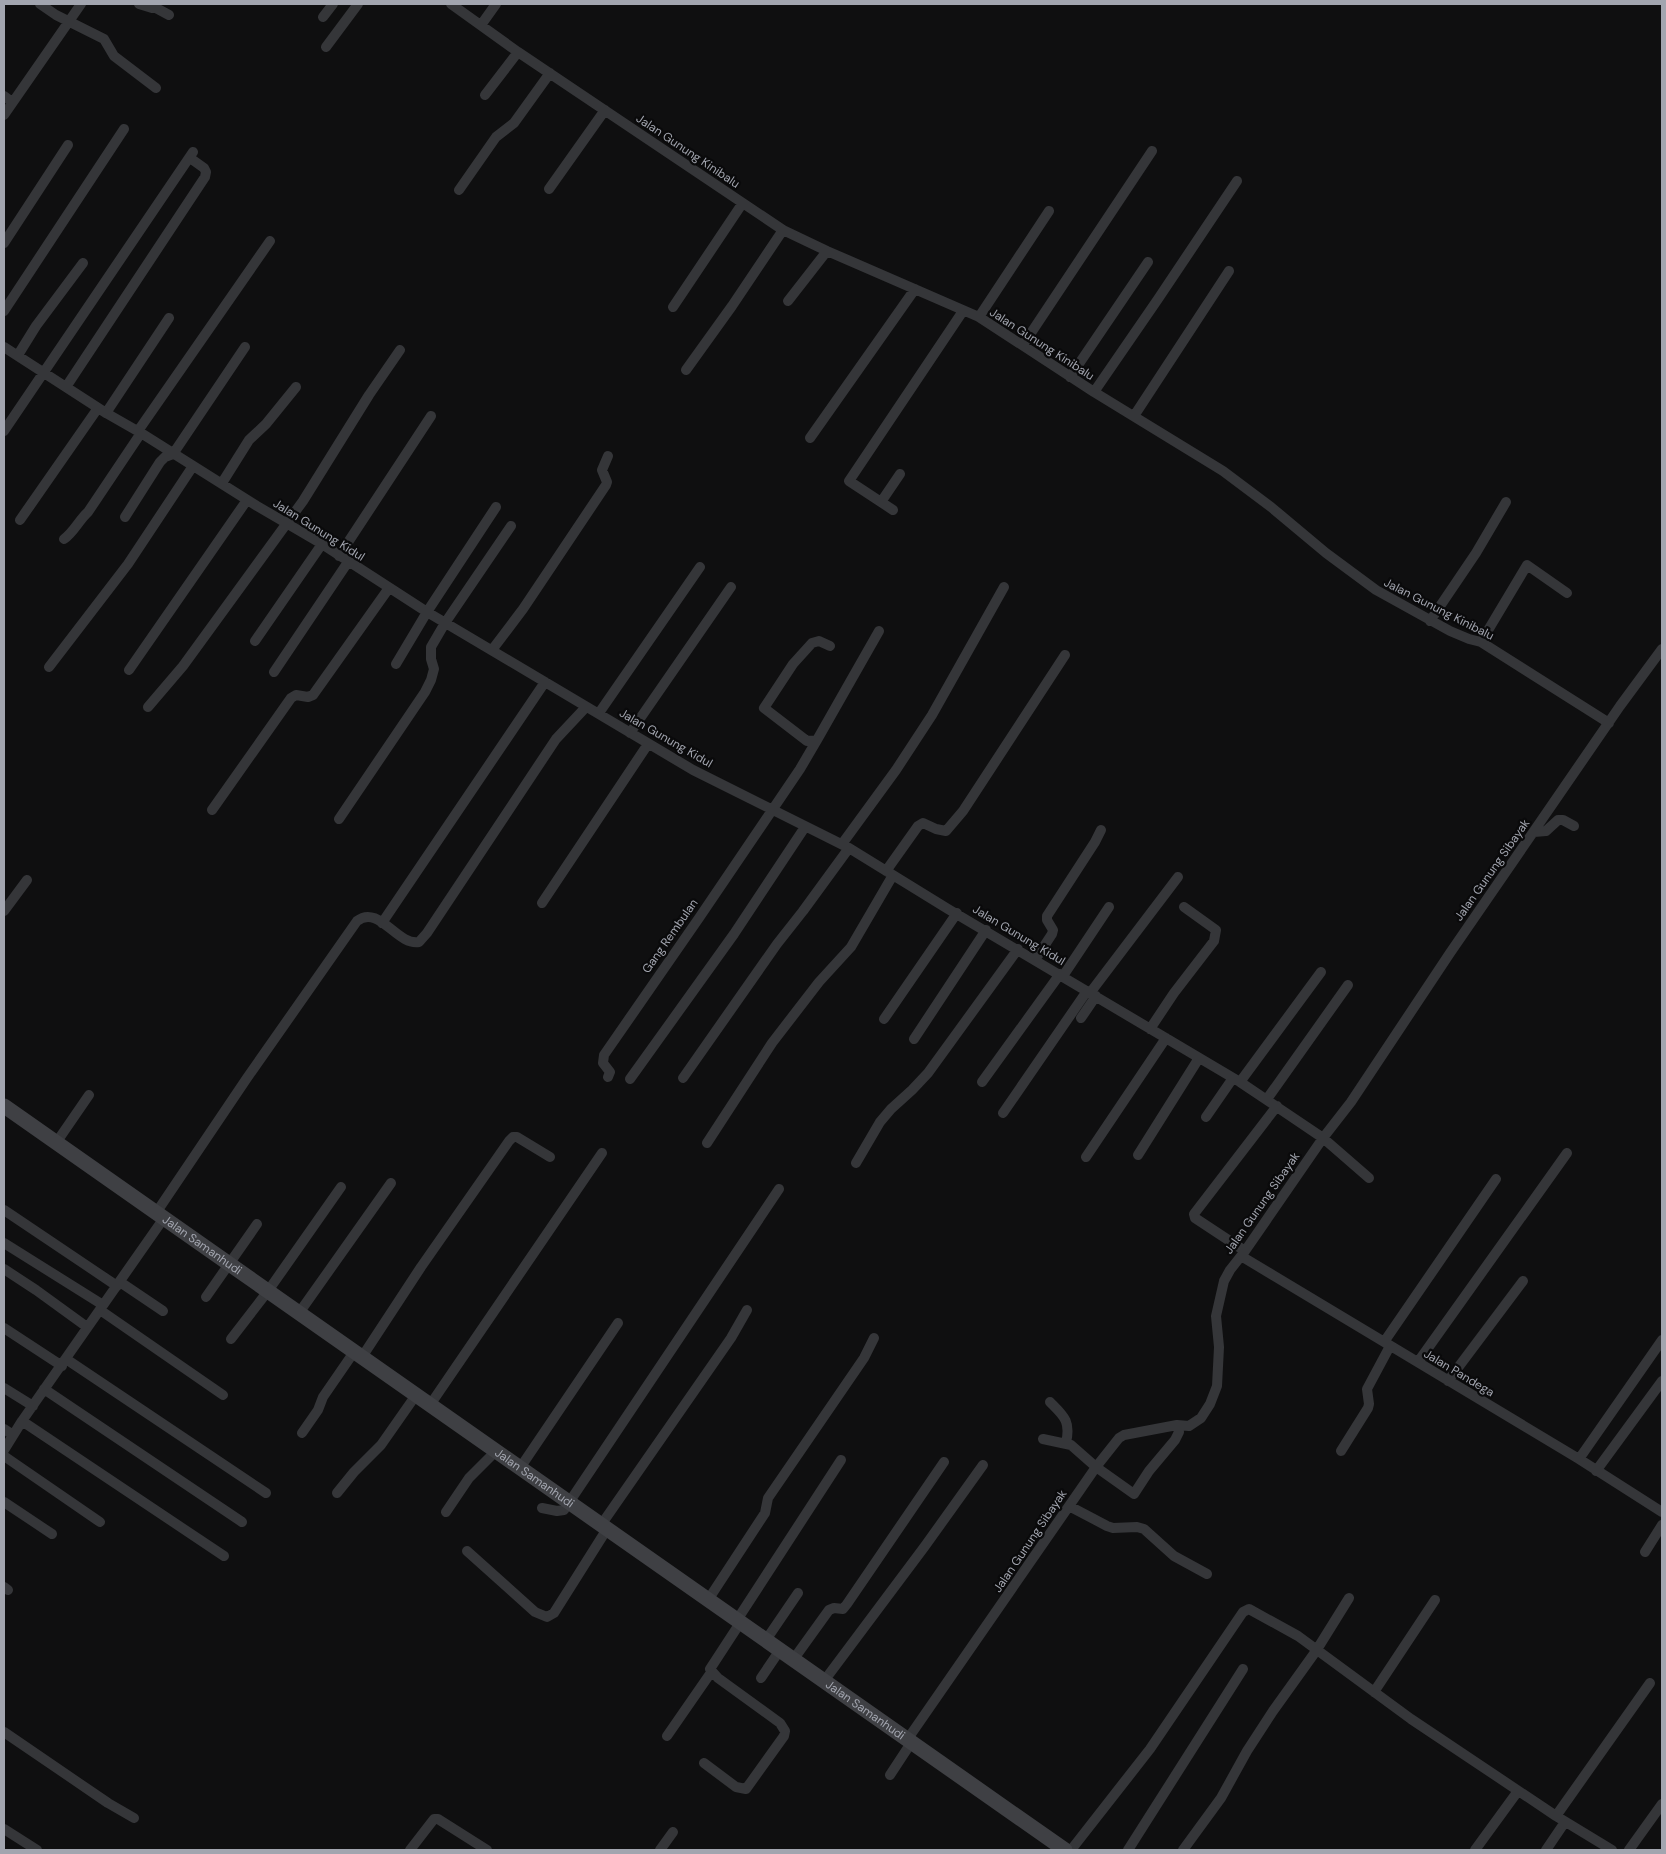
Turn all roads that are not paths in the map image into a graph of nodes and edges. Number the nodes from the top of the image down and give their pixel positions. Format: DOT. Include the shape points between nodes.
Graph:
graph roads {
  1 [pos="40,4"];
  2 [pos="81,4"];
  3 [pos="139,4"];
  4 [pos="333,4"];
  5 [pos="358,4"];
  6 [pos="451,4"];
  7 [pos="496,4"];
  8 [pos="168,15"];
  9 [pos="323,17"];
  10 [pos="68,22"];
  11 [pos="481,25"];
  12 [pos="326,47"];
  13 [pos="518,52"];
  14 [pos="550,73"];
  15 [pos="156,88"];
  16 [pos="486,95"];
  17 [pos="8,99"];
  18 [pos="605,110"];
  19 [pos="4,115"];
  20 [pos="124,129"];
  21 [pos="68,145"];
  22 [pos="1152,151"];
  23 [pos="1236,181"];
  24 [pos="549,189"];
  25 [pos="459,190"];
  26 [pos="742,204"];
  27 [pos="1049,211"];
  28 [pos="783,230"];
  29 [pos="270,240"];
  30 [pos="4,243"];
  31 [pos="826,251"];
  32 [pos="1148,262"];
  33 [pos="83,263"];
  34 [pos="1229,271"];
  35 [pos="915,289"];
  36 [pos="788,301"];
  37 [pos="673,307"];
  38 [pos="963,311"];
  39 [pos="4,312"];
  40 [pos="979,317"];
  41 [pos="170,318"];
  42 [pos="1023,345"];
  43 [pos="4,347"];
  44 [pos="245,347"];
  45 [pos="400,350"];
  46 [pos="18,356"];
  47 [pos="686,370"];
  48 [pos="43,372"];
  49 [pos="1070,377"];
  50 [pos="296,386"];
  51 [pos="66,387"];
  52 [pos="1094,392"];
  53 [pos="102,410"];
  54 [pos="431,416"];
  55 [pos="1134,416"];
  56 [pos="4,431"];
  57 [pos="140,432"];
  58 [pos="810,438"];
  59 [pos="173,454"];
  60 [pos="608,456"];
  61 [pos="193,466"];
  62 [pos="900,474"];
  63 [pos="222,483"];
  64 [pos="247,500"];
  65 [pos="881,502"];
  66 [pos="1506,502"];
  67 [pos="496,507"];
  68 [pos="893,510"];
  69 [pos="125,516"];
  70 [pos="20,520"];
  71 [pos="286,524"];
  72 [pos="511,526"];
  73 [pos="64,539"];
  74 [pos="322,544"];
  75 [pos="343,559"];
  76 [pos="700,567"];
  77 [pos="731,587"];
  78 [pos="1004,587"];
  79 [pos="389,588"];
  80 [pos="1567,593"];
  81 [pos="427,612"];
  82 [pos="1430,621"];
  83 [pos="445,623"];
  84 [pos="879,631"];
  85 [pos="255,641"];
  86 [pos="1481,642"];
  87 [pos="830,646"];
  88 [pos="1662,649"];
  89 [pos="492,650"];
  90 [pos="1065,655"];
  91 [pos="396,664"];
  92 [pos="50,667"];
  93 [pos="129,670"];
  94 [pos="274,672"];
  95 [pos="545,682"];
  96 [pos="148,707"];
  97 [pos="586,707"];
  98 [pos="599,713"];
  99 [pos="1609,723"];
  100 [pos="630,733"];
  101 [pos="817,740"];
  102 [pos="648,744"];
  103 [pos="212,810"];
  104 [pos="771,810"];
  105 [pos="338,819"];
  106 [pos="1574,826"];
  107 [pos="805,827"];
  108 [pos="1100,830"];
  109 [pos="1534,832"];
  110 [pos="846,846"];
  111 [pos="889,873"];
  112 [pos="1178,877"];
  113 [pos="27,880"];
  114 [pos="542,904"];
  115 [pos="1109,907"];
  116 [pos="1184,907"];
  117 [pos="4,911"];
  118 [pos="957,913"];
  119 [pos="382,923"];
  120 [pos="986,930"];
  121 [pos="1018,949"];
  122 [pos="1034,960"];
  123 [pos="1321,972"];
  124 [pos="1061,975"];
  125 [pos="1348,985"];
  126 [pos="1091,993"];
  127 [pos="1081,1018"];
  128 [pos="884,1019"];
  129 [pos="1150,1029"];
  130 [pos="1166,1038"];
  131 [pos="914,1040"];
  132 [pos="1199,1058"];
  133 [pos="608,1077"];
  134 [pos="683,1078"];
  135 [pos="630,1079"];
  136 [pos="1237,1080"];
  137 [pos="982,1082"];
  138 [pos="89,1095"];
  139 [pos="1267,1099"];
  140 [pos="4,1106"];
  141 [pos="1277,1106"];
  142 [pos="1003,1113"];
  143 [pos="1206,1117"];
  144 [pos="1322,1138"];
  145 [pos="56,1142"];
  146 [pos="707,1143"];
  147 [pos="1567,1152"];
  148 [pos="602,1153"];
  149 [pos="1138,1155"];
  150 [pos="550,1157"];
  151 [pos="1086,1157"];
  152 [pos="856,1163"];
  153 [pos="1369,1178"];
  154 [pos="1496,1179"];
  155 [pos="392,1183"];
  156 [pos="342,1186"];
  157 [pos="779,1189"];
  158 [pos="4,1210"];
  159 [pos="160,1216"];
  160 [pos="257,1224"];
  161 [pos="4,1243"];
  162 [pos="1243,1254"];
  163 [pos="229,1264"];
  164 [pos="4,1269"];
  165 [pos="1523,1281"];
  166 [pos="119,1284"];
  167 [pos="268,1291"];
  168 [pos="206,1297"];
  169 [pos="102,1308"];
  170 [pos="747,1310"];
  171 [pos="163,1311"];
  172 [pos="299,1313"];
  173 [pos="618,1323"];
  174 [pos="87,1327"];
  175 [pos="4,1328"];
  176 [pos="874,1338"];
  177 [pos="231,1339"];
  178 [pos="1662,1340"];
  179 [pos="1387,1344"];
  180 [pos="358,1354"];
  181 [pos="64,1362"];
  182 [pos="1418,1362"];
  183 [pos="1448,1381"];
  184 [pos="1662,1381"];
  185 [pos="4,1388"];
  186 [pos="44,1389"];
  187 [pos="223,1395"];
  188 [pos="416,1396"];
  189 [pos="1050,1402"];
  190 [pos="430,1405"];
  191 [pos="33,1406"];
  192 [pos="22,1421"];
  193 [pos="1176,1425"];
  194 [pos="8,1432"];
  195 [pos="302,1433"];
  196 [pos="1043,1439"];
  197 [pos="1066,1443"];
  198 [pos="4,1450"];
  199 [pos="496,1451"];
  200 [pos="1341,1451"];
  201 [pos="4,1456"];
  202 [pos="1579,1459"];
  203 [pos="841,1460"];
  204 [pos="944,1462"];
  205 [pos="983,1465"];
  206 [pos="1096,1467"];
  207 [pos="520,1468"];
  208 [pos="1596,1470"];
  209 [pos="266,1493"];
  210 [pos="337,1493"];
  211 [pos="4,1502"];
  212 [pos="569,1502"];
  213 [pos="1069,1506"];
  214 [pos="542,1508"];
  215 [pos="446,1512"];
  216 [pos="1662,1512"];
  217 [pos="100,1522"];
  218 [pos="242,1522"];
  219 [pos="1662,1525"];
  220 [pos="604,1527"];
  221 [pos="52,1534"];
  222 [pos="466,1551"];
  223 [pos="1645,1552"];
  224 [pos="224,1556"];
  225 [pos="1207,1574"];
  226 [pos="798,1593"];
  227 [pos="1350,1598"];
  228 [pos="708,1600"];
  229 [pos="1435,1600"];
  230 [pos="738,1621"];
  231 [pos="766,1640"];
  232 [pos="780,1650"];
  233 [pos="1316,1651"];
  234 [pos="793,1660"];
  235 [pos="1243,1669"];
  236 [pos="712,1671"];
  237 [pos="761,1678"];
  238 [pos="824,1682"];
  239 [pos="1650,1683"];
  240 [pos="1374,1692"];
  241 [pos="4,1732"];
  242 [pos="668,1736"];
  243 [pos="909,1741"];
  244 [pos="704,1763"];
  245 [pos="890,1775"];
  246 [pos="1518,1791"];
  247 [pos="1662,1804"];
  248 [pos="134,1818"];
  249 [pos="1560,1819"];
  250 [pos="4,1829"];
  251 [pos="673,1832"];
  252 [pos="37,1850"];
  253 [pos="410,1850"];
  254 [pos="486,1850"];
  255 [pos="660,1850"];
  256 [pos="1065,1850"];
  257 [pos="1071,1850"];
  258 [pos="1128,1850"];
  259 [pos="1183,1850"];
  260 [pos="1476,1850"];
  261 [pos="1546,1850"];
  262 [pos="1612,1850"];
  263 [pos="1629,1850"];
  1 -- 10 [label="street"];
  2 -- 10 [label="street"];
  3 -- 8 [label="street"];
  4 -- 9 [label="street"];
  5 -- 12 [label="street"];
  6 -- 11 [label="street, Jalan Gunung Kinibalu"];
  7 -- 11 [label="street"];
  10 -- 15 [label="street" via="104,39 114,56"];
  10 -- 17 [label="street"];
  11 -- 13 [label="street, Jalan Gunung Kinibalu"];
  13 -- 14 [label="street, Jalan Gunung Kinibalu"];
  13 -- 16 [label="street"];
  14 -- 18 [label="street, Jalan Gunung Kinibalu"];
  14 -- 25 [label="street" via="514,123 496,137"];
  17 -- 19 [label="street"];
  18 -- 24 [label="street"];
  18 -- 26 [label="street, Jalan Gunung Kinibalu"];
  20 -- 39 [label="street"];
  21 -- 30 [label="street"];
  22 -- 42 [label="street"];
  23 -- 52 [label="street"];
  26 -- 28 [label="street, Jalan Gunung Kinibalu"];
  26 -- 37 [label="street"];
  27 -- 40 [label="street"];
  28 -- 31 [label="street, Jalan Gunung Kinibalu"];
  28 -- 47 [label="street"];
  29 -- 57 [label="street"];
  31 -- 35 [label="street, Jalan Gunung Kinibalu"];
  31 -- 36 [label="street"];
  32 -- 49 [label="street"];
  33 -- 46 [label="street"];
  34 -- 55 [label="street"];
  35 -- 38 [label="street, Jalan Gunung Kinibalu"];
  35 -- 58 [label="street"];
  38 -- 40 [label="street, Jalan Gunung Kinibalu"];
  38 -- 65 [label="street" via="849,481"];
  40 -- 42 [label="street, Jalan Gunung Kinibalu"];
  41 -- 53 [label="street"];
  42 -- 49 [label="street, Jalan Gunung Kinibalu"];
  43 -- 46 [label="street, Jalan Gunung Kidul"];
  44 -- 59 [label="street"];
  45 -- 71 [label="street"];
  46 -- 48 [label="street, Jalan Gunung Kidul"];
  48 -- 51 [label="street, Jalan Gunung Kidul"];
  48 -- 51 [label="street" via="192,155 204,168 205,177"];
  48 -- 56 [label="street"];
  49 -- 52 [label="street, Jalan Gunung Kinibalu"];
  50 -- 63 [label="street" via="250,440"];
  51 -- 53 [label="street, Jalan Gunung Kidul"];
  52 -- 55 [label="street, Jalan Gunung Kinibalu"];
  53 -- 57 [label="street, Jalan Gunung Kidul"];
  53 -- 70 [label="street"];
  54 -- 75 [label="street"];
  55 -- 82 [label="street, Jalan Gunung Kinibalu" via="1223,471 1376,590"];
  57 -- 59 [label="street, Jalan Gunung Kidul"];
  57 -- 73 [label="street" via="88,512"];
  59 -- 61 [label="street, Jalan Gunung Kidul"];
  59 -- 69 [label="street" via="160,462"];
  60 -- 89 [label="street" via="602,470 606,484"];
  61 -- 63 [label="street, Jalan Gunung Kidul"];
  61 -- 92 [label="street" via="128,564"];
  62 -- 65 [label="street"];
  63 -- 64 [label="street, Jalan Gunung Kidul"];
  64 -- 71 [label="street, Jalan Gunung Kidul"];
  64 -- 93 [label="street"];
  65 -- 68 [label="street"];
  66 -- 82 [label="street"];
  67 -- 81 [label="street"];
  71 -- 74 [label="street, Jalan Gunung Kidul"];
  71 -- 96 [label="street" via="183,666"];
  72 -- 83 [label="street"];
  74 -- 75 [label="street, Jalan Gunung Kidul"];
  74 -- 85 [label="street"];
  75 -- 79 [label="street, Jalan Gunung Kidul"];
  75 -- 94 [label="street"];
  76 -- 98 [label="street"];
  77 -- 100 [label="street"];
  78 -- 110 [label="street" via="932,715"];
  79 -- 81 [label="street, Jalan Gunung Kidul"];
  79 -- 103 [label="street" via="313,695 291,698"];
  80 -- 86 [label="street" via="1527,565"];
  81 -- 83 [label="street, Jalan Gunung Kidul"];
  81 -- 91 [label="street"];
  82 -- 86 [label="street, Jalan Gunung Kinibalu"];
  83 -- 89 [label="street, Jalan Gunung Kidul"];
  83 -- 105 [label="street" via="431,647 434,669 425,692"];
  84 -- 101 [label="street, Gang Rembulan"];
  86 -- 99 [label="street, Jalan Gunung Kinibalu"];
  87 -- 101 [label="street" via="819,641 812,643 793,664 764,708 808,741"];
  88 -- 99 [label="street, Jalan Gunung Sibayak"];
  89 -- 95 [label="street, Jalan Gunung Kidul"];
  90 -- 111 [label="street" via="951,826 946,831 923,823 918,826"];
  95 -- 97 [label="street, Jalan Gunung Kidul"];
  95 -- 119 [label="street"];
  97 -- 98 [label="street, Jalan Gunung Kidul"];
  97 -- 119 [label="street" via="556,739 423,938 416,943 411,942"];
  98 -- 100 [label="street, Jalan Gunung Kidul"];
  99 -- 109 [label="street, Jalan Gunung Sibayak"];
  100 -- 102 [label="street, Jalan Gunung Kidul"];
  101 -- 104 [label="street, Gang Rembulan"];
  102 -- 104 [label="street, Jalan Gunung Kidul"];
  102 -- 114 [label="street"];
  104 -- 107 [label="street, Jalan Gunung Kidul"];
  104 -- 133 [label="street, Gang Rembulan" via="604,1054 603,1063 610,1072"];
  106 -- 109 [label="street" via="1558,820 1546,831"];
  107 -- 110 [label="street, Jalan Gunung Kidul"];
  107 -- 135 [label="street" via="734,934"];
  108 -- 122 [label="street" via="1047,916 1052,934"];
  109 -- 144 [label="street, Jalan Gunung Sibayak" via="1351,1102"];
  110 -- 111 [label="street, Jalan Gunung Kidul"];
  110 -- 134 [label="street" via="803,912"];
  111 -- 118 [label="street, Jalan Gunung Kidul"];
  111 -- 146 [label="street" via="852,947 819,982 772,1043"];
  112 -- 126 [label="street"];
  113 -- 117 [label="street"];
  115 -- 124 [label="street"];
  116 -- 129 [label="street" via="1216,930 1216,938"];
  118 -- 120 [label="street, Jalan Gunung Kidul"];
  118 -- 128 [label="street"];
  119 -- 159 [label="street" via="365,917 353,925 247,1078"];
  120 -- 121 [label="street, Jalan Gunung Kidul"];
  120 -- 131 [label="street"];
  121 -- 122 [label="street, Jalan Gunung Kidul"];
  121 -- 152 [label="street" via="928,1073 880,1122"];
  122 -- 124 [label="street, Jalan Gunung Kidul"];
  123 -- 136 [label="street"];
  124 -- 126 [label="street, Jalan Gunung Kidul"];
  124 -- 137 [label="street"];
  125 -- 139 [label="street"];
  126 -- 127 [label="street"];
  126 -- 129 [label="street, Jalan Gunung Kidul"];
  126 -- 142 [label="street"];
  129 -- 130 [label="street, Jalan Gunung Kidul"];
  130 -- 132 [label="street, Jalan Gunung Kidul"];
  130 -- 151 [label="street"];
  132 -- 136 [label="street, Jalan Gunung Kidul"];
  132 -- 149 [label="street"];
  136 -- 139 [label="street, Jalan Gunung Kidul"];
  136 -- 143 [label="street"];
  138 -- 145 [label="street"];
  139 -- 141 [label="street, Jalan Gunung Kidul"];
  140 -- 145 [label="street, Jalan Samanhudi"];
  141 -- 144 [label="street, Jalan Gunung Kidul"];
  141 -- 162 [label="street, Jalan Pandega" via="1194,1214"];
  144 -- 153 [label="street, Jalan Gunung Kidul"];
  144 -- 162 [label="street, Jalan Gunung Sibayak"];
  145 -- 159 [label="street, Jalan Samanhudi"];
  147 -- 182 [label="street"];
  148 -- 190 [label="street"];
  150 -- 180 [label="street" via="517,1137 509,1141"];
  154 -- 179 [label="street"];
  155 -- 172 [label="street"];
  156 -- 167 [label="street"];
  157 -- 212 [label="street"];
  158 -- 166 [label="street"];
  159 -- 163 [label="street, Jalan Samanhudi"];
  159 -- 166 [label="street"];
  160 -- 163 [label="street"];
  161 -- 169 [label="street"];
  162 -- 179 [label="street, Jalan Pandega"];
  162 -- 193 [label="street, Jalan Gunung Sibayak" via="1224,1281 1218,1303 1217,1386 1210,1404 1201,1418 1189,1426"];
  163 -- 167 [label="street, Jalan Samanhudi"];
  163 -- 168 [label="street"];
  164 -- 174 [label="street"];
  165 -- 183 [label="street"];
  166 -- 169 [label="street"];
  166 -- 171 [label="street"];
  167 -- 172 [label="street, Jalan Samanhudi"];
  167 -- 177 [label="street"];
  169 -- 174 [label="street"];
  169 -- 187 [label="street"];
  170 -- 220 [label="street"];
  172 -- 180 [label="street, Jalan Samanhudi"];
  173 -- 207 [label="street"];
  174 -- 181 [label="street"];
  175 -- 181 [label="street"];
  176 -- 228 [label="street" via="864,1358 768,1498 765,1513"];
  178 -- 202 [label="street"];
  179 -- 182 [label="street, Jalan Pandega"];
  179 -- 200 [label="street" via="1367,1389 1368,1408"];
  180 -- 188 [label="street, Jalan Samanhudi"];
  180 -- 195 [label="street" via="323,1397"];
  181 -- 186 [label="street"];
  181 -- 209 [label="street"];
  182 -- 183 [label="street, Jalan Pandega"];
  183 -- 202 [label="street, Jalan Pandega"];
  184 -- 208 [label="street"];
  185 -- 191 [label="street"];
  186 -- 191 [label="street"];
  186 -- 218 [label="street"];
  188 -- 190 [label="street, Jalan Samanhudi"];
  188 -- 210 [label="street" via="380,1445"];
  189 -- 197 [label="street" via="1065,1417"];
  190 -- 199 [label="street, Jalan Samanhudi"];
  191 -- 192 [label="street"];
  192 -- 194 [label="street"];
  192 -- 224 [label="street"];
  193 -- 206 [label="street, Jalan Gunung Sibayak" via="1124,1434"];
  193 -- 206 [label="street" via="1178,1436 1135,1494"];
  194 -- 198 [label="street"];
  196 -- 197 [label="street"];
  197 -- 206 [label="street"];
  199 -- 207 [label="street, Jalan Samanhudi"];
  199 -- 215 [label="street" via="469,1478"];
  201 -- 217 [label="street"];
  202 -- 208 [label="street, Jalan Pandega"];
  203 -- 230 [label="street"];
  204 -- 234 [label="street" via="853,1596 843,1609 829,1610"];
  205 -- 238 [label="street"];
  206 -- 213 [label="street, Jalan Gunung Sibayak"];
  207 -- 212 [label="street, Jalan Samanhudi"];
  208 -- 216 [label="street, Jalan Pandega"];
  211 -- 221 [label="street"];
  212 -- 214 [label="street" via="561,1511"];
  212 -- 220 [label="street, Jalan Samanhudi"];
  213 -- 225 [label="street" via="1113,1528 1144,1529 1174,1556"];
  213 -- 243 [label="street, Jalan Gunung Sibayak"];
  219 -- 223 [label="street"];
  220 -- 222 [label="street" via="554,1613 547,1617 529,1607"];
  220 -- 228 [label="street, Jalan Samanhudi"];
  226 -- 231 [label="street"];
  227 -- 233 [label="street"];
  228 -- 230 [label="street, Jalan Samanhudi"];
  229 -- 240 [label="street"];
  230 -- 231 [label="street, Jalan Samanhudi"];
  230 -- 236 [label="street" via="711,1667"];
  231 -- 232 [label="street, Jalan Samanhudi"];
  232 -- 234 [label="street, Jalan Samanhudi"];
  232 -- 237 [label="street"];
  233 -- 240 [label="street"];
  233 -- 257 [label="street" via="1287,1630 1254,1611 1245,1610 1150,1749"];
  233 -- 259 [label="street" via="1252,1743 1221,1798"];
  234 -- 238 [label="street, Jalan Samanhudi"];
  235 -- 258 [label="street"];
  236 -- 242 [label="street"];
  236 -- 244 [label="street" via="780,1723 785,1731 781,1742 746,1790 736,1787"];
  238 -- 243 [label="street, Jalan Samanhudi"];
  239 -- 249 [label="street"];
  240 -- 246 [label="street"];
  241 -- 248 [label="street"];
  243 -- 245 [label="street, Jalan Gunung Sibayak"];
  243 -- 256 [label="street, Jalan Samanhudi"];
  246 -- 249 [label="street"];
  246 -- 260 [label="street"];
  247 -- 263 [label="street"];
  249 -- 261 [label="street"];
  249 -- 262 [label="street"];
  250 -- 252 [label="street"];
  251 -- 255 [label="street"];
  253 -- 254 [label="street" via="434,1819 450,1825"];
}
